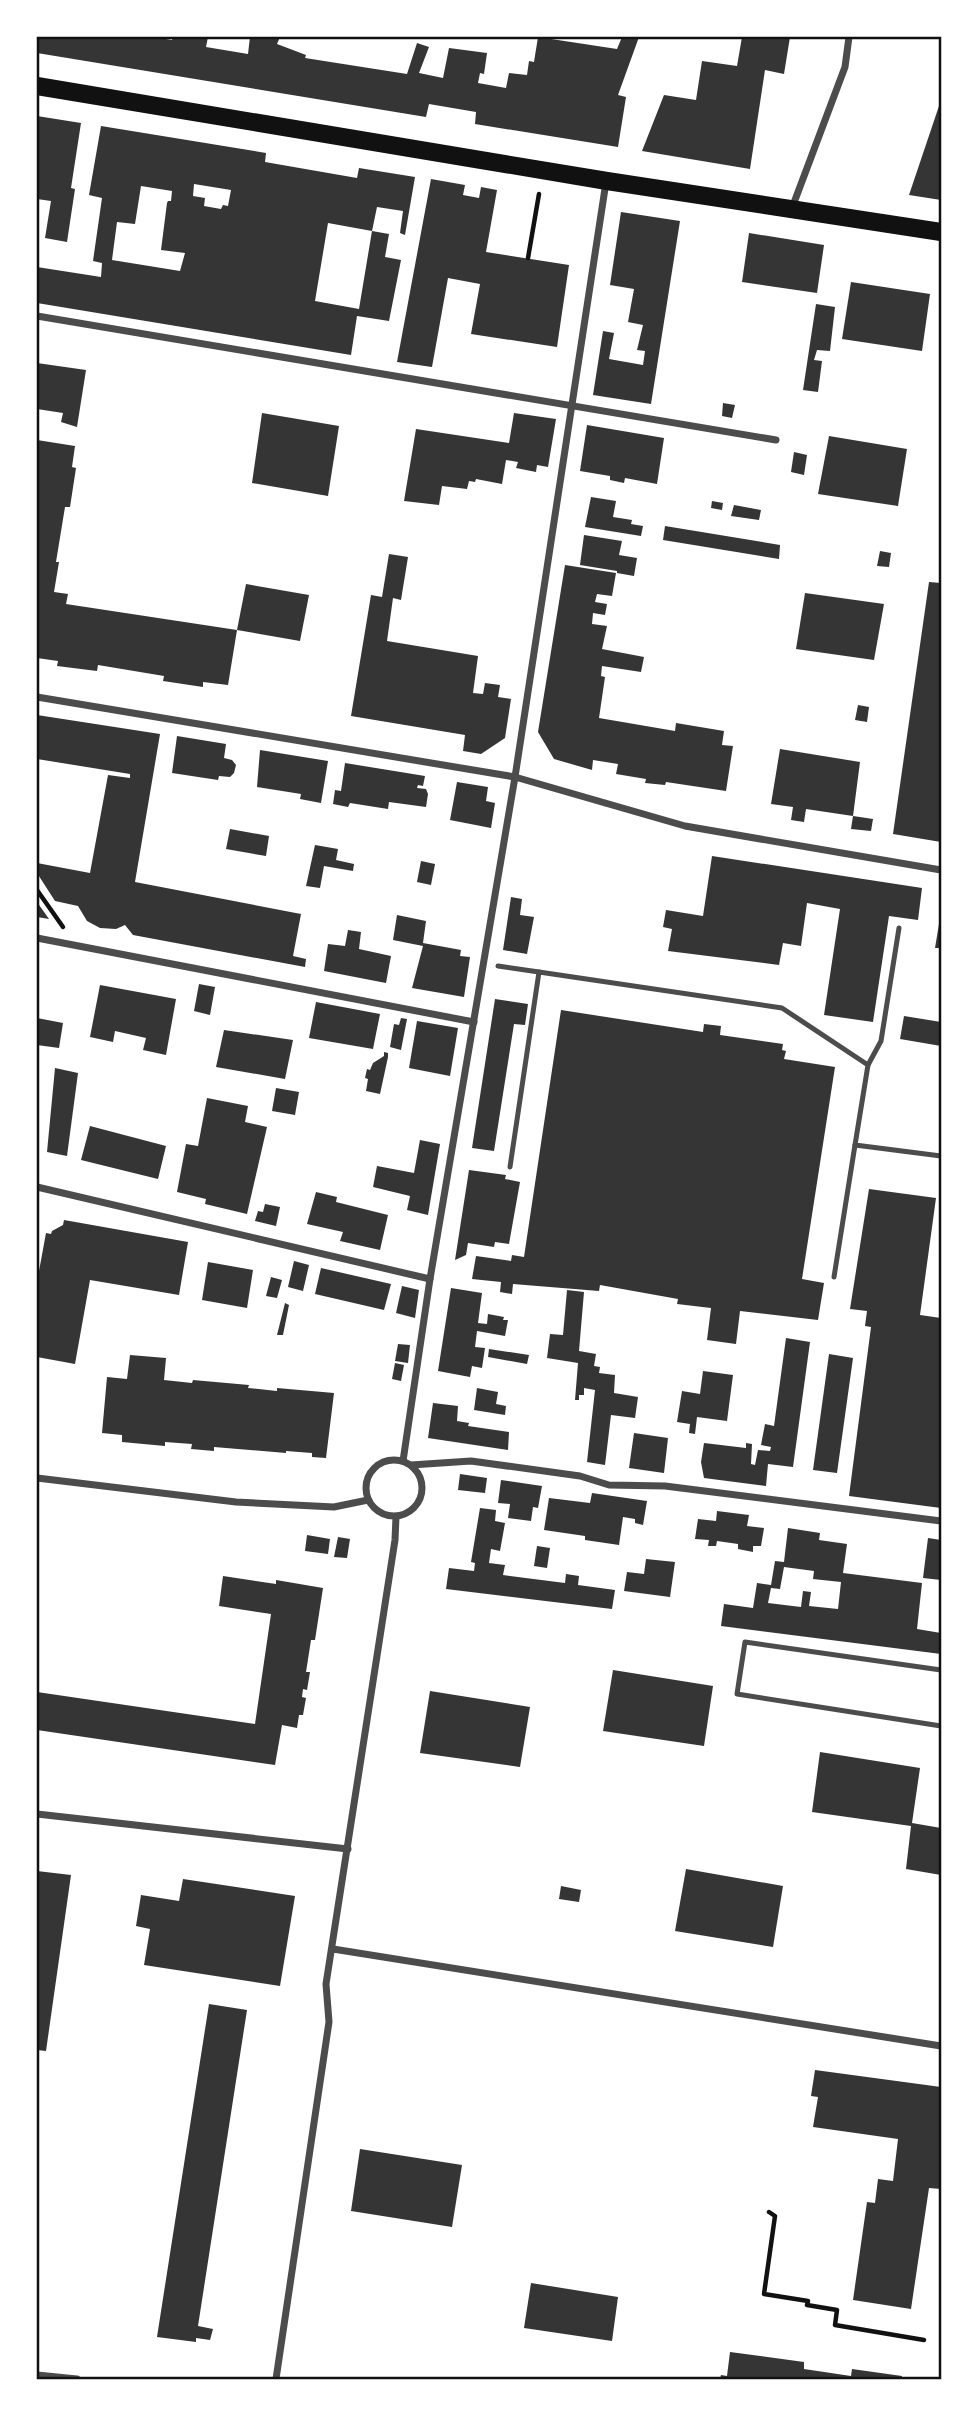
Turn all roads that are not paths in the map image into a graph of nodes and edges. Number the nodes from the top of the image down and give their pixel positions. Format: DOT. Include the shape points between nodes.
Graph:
graph roads {
  1 [pos="849,37"];
  2 [pos="37,86"];
  3 [pos="607,181"];
  4 [pos="792,209"];
  5 [pos="941,232"];
  6 [pos="37,316"];
  7 [pos="572,406"];
  8 [pos="776,440"];
  9 [pos="37,697"];
  10 [pos="515,777"];
  11 [pos="941,870"];
  12 [pos="899,928"];
  13 [pos="37,938"];
  14 [pos="498,966"];
  15 [pos="539,972"];
  16 [pos="474,1023"];
  17 [pos="867,1065"];
  18 [pos="855,1145"];
  19 [pos="941,1156"];
  20 [pos="510,1167"];
  21 [pos="37,1187"];
  22 [pos="834,1277"];
  23 [pos="429,1279"];
  24 [pos="403,1461"];
  25 [pos="411,1465"];
  26 [pos="37,1478"];
  27 [pos="368,1500"];
  28 [pos="396,1517"];
  29 [pos="941,1521"];
  30 [pos="941,1670"];
  31 [pos="941,1726"];
  32 [pos="37,1814"];
  33 [pos="348,1849"];
  34 [pos="333,1949"];
  35 [pos="941,2046"];
  36 [pos="37,2375"];
  37 [pos="77,2379"];
  38 [pos="276,2379"];
  1 -- 4 [label="street" via="845,67"];
  2 -- 3 [label="main road"];
  3 -- 4 [label="main road"];
  3 -- 7 [label="street"];
  4 -- 5 [label="main road"];
  6 -- 7 [label="street"];
  7 -- 8 [label="street"];
  7 -- 10 [label="street"];
  9 -- 10 [label="street"];
  10 -- 11 [label="street" via="685,827"];
  10 -- 16 [label="street"];
  12 -- 17 [label="lane" via="881,1041"];
  13 -- 16 [label="street"];
  14 -- 15 [label="lane"];
  15 -- 17 [label="lane" via="782,1008"];
  15 -- 20 [label="lane"];
  16 -- 23 [label="street"];
  17 -- 18 [label="lane"];
  18 -- 19 [label="lane"];
  18 -- 22 [label="lane"];
  21 -- 23 [label="street"];
  23 -- 24 [label="street"];
  24 -- 25 [label="street"];
  24 -- 27 [label="street" via="390,1459 369,1474"];
  25 -- 28 [label="street" via="423,1489 419,1503 410,1513"];
  25 -- 29 [label="street" via="471,1461 580,1476 609,1485 665,1486"];
  26 -- 27 [label="street" via="236,1502 334,1507"];
  27 -- 28 [label="street" via="375,1509"];
  28 -- 33 [label="street"];
  30 -- 31 [label="lane" via="745,1642 737,1694"];
  32 -- 33 [label="street"];
  33 -- 34 [label="street"];
  34 -- 35 [label="street"];
  34 -- 38 [label="street" via="326,1983 329,2022"];
  36 -- 37 [label="street"];
}
